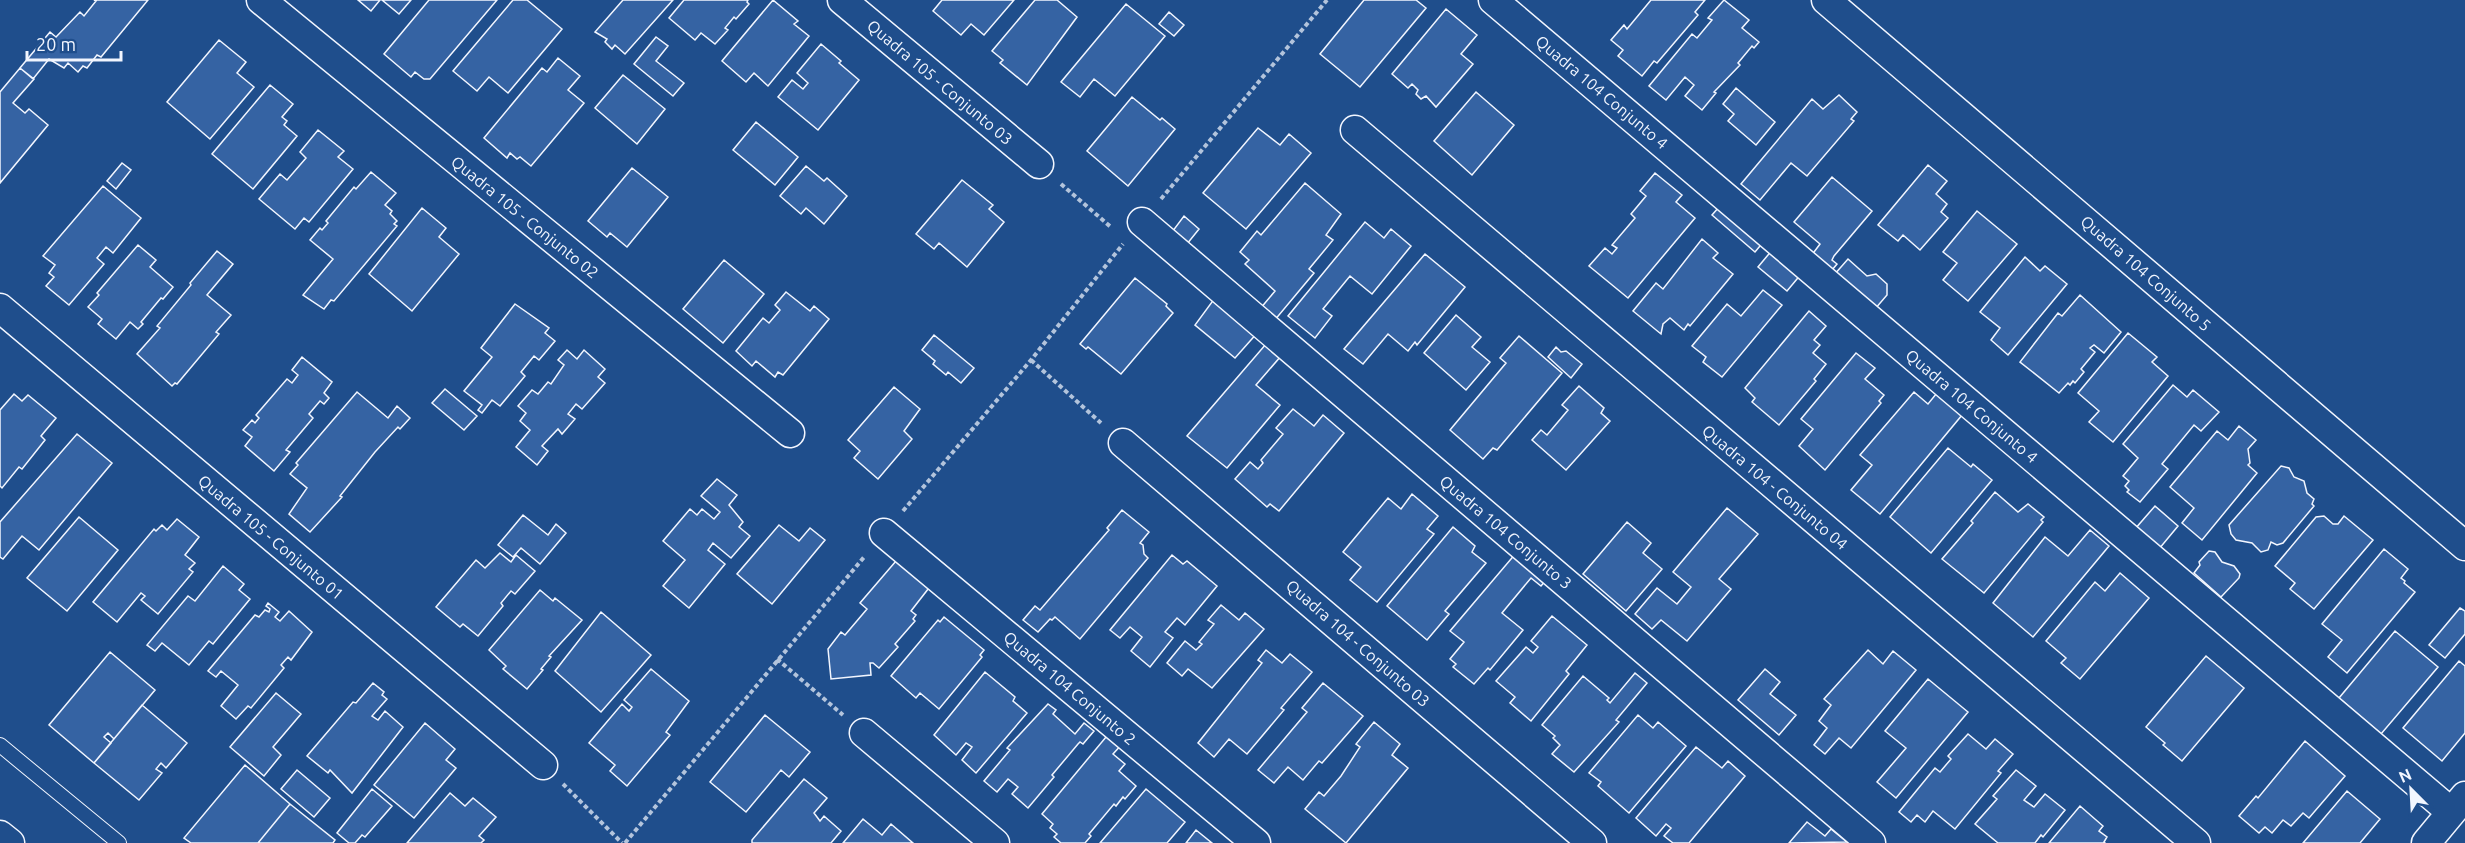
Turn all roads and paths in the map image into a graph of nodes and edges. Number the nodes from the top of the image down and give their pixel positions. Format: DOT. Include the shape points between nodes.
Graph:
graph roads {
  1 [pos="261,0"];
  2 [pos="842,0"];
  3 [pos="1327,0"];
  4 [pos="1493,0"];
  5 [pos="1826,0"];
  6 [pos="1355,130"];
  7 [pos="1038,164"];
  8 [pos="1134,231"];
  9 [pos="0,308"];
  10 [pos="1031,360"];
  11 [pos="790,434"];
  12 [pos="1124,443"];
  13 [pos="884,533"];
  14 [pos="2465,546"];
  15 [pos="777,659"];
  16 [pos="864,733"];
  17 [pos="0,745"];
  18 [pos="543,765"];
  19 [pos="2458,804"];
  20 [pos="0,835"];
  21 [pos="10,843"];
  22 [pos="119,843"];
  23 [pos="623,843"];
  24 [pos="994,843"];
  25 [pos="1256,843"];
  26 [pos="1592,843"];
  27 [pos="1871,843"];
  28 [pos="2196,843"];
  29 [pos="2426,843"];
  1 -- 11 [label="street, Quadra 105 - Conjunto 02"];
  2 -- 7 [label="street, Quadra 105 - Conjunto 03"];
  3 -- 8 [label="path"];
  4 -- 19 [label="street, Quadra 104 Conjunto 4"];
  5 -- 14 [label="street, Quadra 104 Conjunto 5"];
  6 -- 28 [label="street, Quadra 104 - Conjunto 04"];
  7 -- 8 [label="path"];
  8 -- 10 [label="path"];
  8 -- 27 [label="street, Quadra 104 Conjunto 3"];
  9 -- 18 [label="street, Quadra 105 - Conjunto 01"];
  10 -- 12 [label="path"];
  10 -- 13 [label="path"];
  12 -- 26 [label="street, Quadra 104 - Conjunto 03"];
  13 -- 15 [label="path"];
  13 -- 25 [label="street, Quadra 104 Conjunto 2"];
  15 -- 16 [label="path"];
  15 -- 23 [label="path"];
  16 -- 24 [label="street"];
  17 -- 22 [label="lane"];
  18 -- 23 [label="path"];
  19 -- 29 [label="street"];
  20 -- 21 [label="street"];
}
